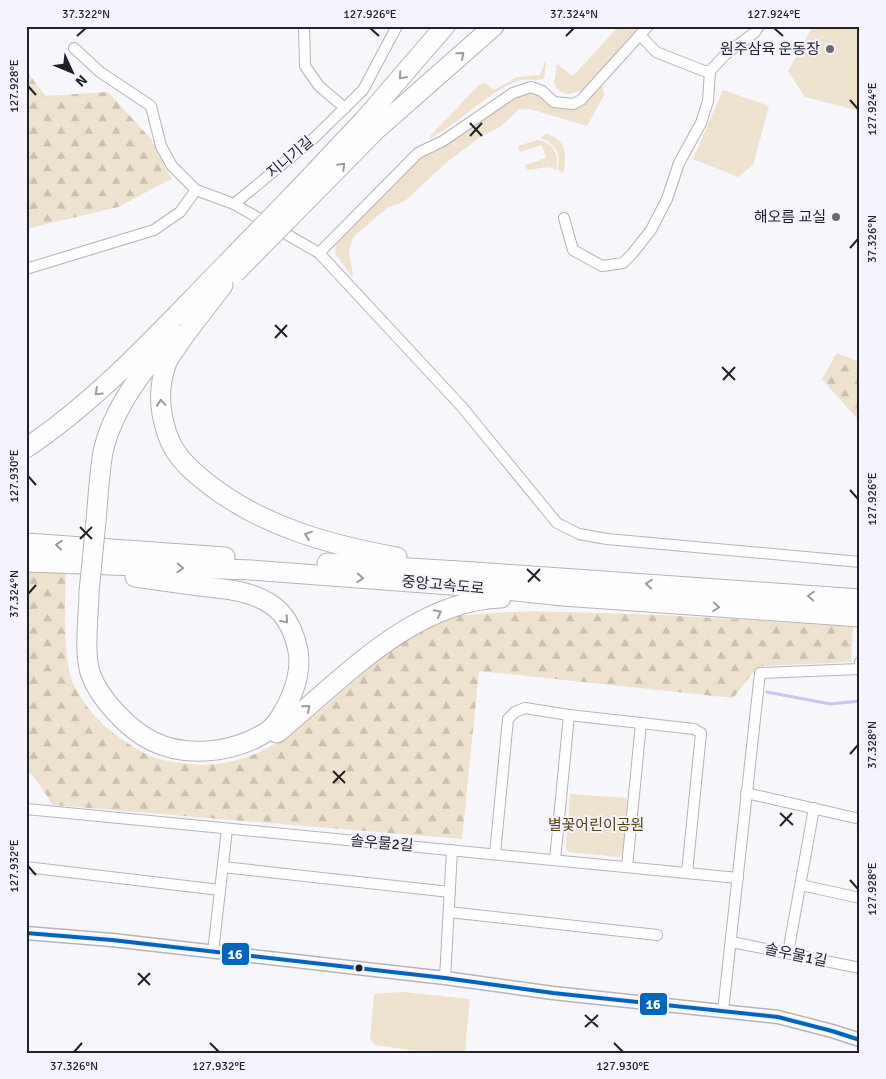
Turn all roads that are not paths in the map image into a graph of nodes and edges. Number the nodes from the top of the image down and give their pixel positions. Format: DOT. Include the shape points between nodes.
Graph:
graph roads {
  1 [pos="304,26"];
  2 [pos="397,26"];
  3 [pos="445,26"];
  4 [pos="494,26"];
  5 [pos="648,26"];
  6 [pos="759,26"];
  7 [pos="640,35"];
  8 [pos="74,48"];
  9 [pos="710,71"];
  10 [pos="345,108"];
  11 [pos="196,190"];
  12 [pos="301,196"];
  13 [pos="234,204"];
  14 [pos="564,218"];
  15 [pos="319,253"];
  16 [pos="26,269"];
  17 [pos="228,275"];
  18 [pos="146,347"];
  19 [pos="26,448"];
  20 [pos="90,522"];
  21 [pos="26,543"];
  22 [pos="32,562"];
  23 [pos="860,562"];
  24 [pos="475,572"];
  25 [pos="86,591"];
  26 [pos="563,596"];
  27 [pos="860,599"];
  28 [pos="860,617"];
  29 [pos="860,662"];
  30 [pos="569,715"];
  31 [pos="641,724"];
  32 [pos="746,793"];
  33 [pos="814,808"];
  34 [pos="26,809"];
  35 [pos="860,819"];
  36 [pos="227,829"];
  37 [pos="452,850"];
  38 [pos="495,854"];
  39 [pos="555,860"];
  40 [pos="26,867"];
  41 [pos="223,867"];
  42 [pos="627,867"];
  43 [pos="687,873"];
  44 [pos="738,878"];
  45 [pos="801,885"];
  46 [pos="220,890"];
  47 [pos="450,892"];
  48 [pos="860,898"];
  49 [pos="449,912"];
  50 [pos="26,932"];
  51 [pos="657,935"];
  52 [pos="732,942"];
  53 [pos="213,952"];
  54 [pos="788,953"];
  55 [pos="860,968"];
  56 [pos="445,978"];
  57 [pos="723,1011"];
  58 [pos="860,1040"];
  1 -- 10 [label="street" via="305,66 319,86"];
  2 -- 10 [label="street, 지니기길" via="363,90"];
  3 -- 12 [label="highway, one-way"];
  12 -- 4 [label="highway, one-way"];
  5 -- 7 [label="street"];
  6 -- 9 [label="street"];
  7 -- 9 [label="street" via="656,52"];
  7 -- 15 [label="street" via="581,100 573,104 554,102 542,91 531,87 513,92 443,140 418,153"];
  8 -- 11 [label="street" via="100,72 151,106 162,146 172,166"];
  9 -- 14 [label="street" via="708,101 701,123 679,163 668,199 651,230 632,254 623,263 602,266 583,256 573,250"];
  10 -- 13 [label="street, 지니기길" via="313,139"];
  11 -- 13 [label="street"];
  11 -- 16 [label="street" via="180,212 154,230"];
  12 -- 17 [label="highway, bridge"];
  13 -- 15 [label="street"];
  15 -- 23 [label="street" via="462,407 557,523 579,534 606,539"];
  17 -- 18 [label="highway"];
  17 -- 20 [label="highway" via="158,352 132,386 104,452"];
  24 -- 17 [label="highway, one-way" via="364,551 320,540 280,525 216,491 174,450 164,424 160,398 168,360"];
  18 -- 19 [label="highway, one-way" via="89,400"];
  18 -- 20 [label="highway" via="123,382 95,452"];
  20 -- 25 [label="highway"];
  24 -- 21 [label="highway, 중앙고속도로, one-way"];
  22 -- 25 [label="highway, one-way" via="246,592 273,605 292,628 299,656 296,685 286,709 266,733 234,747 210,751 175,749 151,740 125,722 102,697 90,674"];
  22 -- 26 [label="highway, 중앙고속도로, one-way" via="251,570"];
  27 -- 24 [label="highway, 중앙고속도로, one-way"];
  25 -- 26 [label="highway, one-way" via="78,612 78,658 80,677 94,703 120,729 149,750 175,757 211,760 238,754 270,738 373,652 445,609 483,598"];
  26 -- 28 [label="highway, 중앙고속도로, one-way"];
  29 -- 32 [label="street" via="859,669 760,673"];
  30 -- 31 [label="street"];
  30 -- 38 [label="street" via="525,708 508,719"];
  30 -- 39 [label="street"];
  31 -- 42 [label="street"];
  31 -- 43 [label="street" via="694,728 701,733"];
  32 -- 33 [label="street"];
  32 -- 44 [label="street"];
  33 -- 35 [label="street"];
  33 -- 45 [label="street"];
  34 -- 36 [label="street, 솔우물2길"];
  36 -- 37 [label="street, 솔우물2길"];
  36 -- 41 [label="street"];
  37 -- 38 [label="street, 솔우물2길"];
  37 -- 47 [label="street"];
  38 -- 39 [label="street, 솔우물2길"];
  39 -- 42 [label="street, 솔우물2길"];
  40 -- 46 [label="street"];
  41 -- 46 [label="street"];
  41 -- 47 [label="street"];
  42 -- 43 [label="street, 솔우물2길"];
  43 -- 44 [label="street, 솔우물2길"];
  44 -- 52 [label="street"];
  45 -- 48 [label="street"];
  45 -- 54 [label="street"];
  46 -- 53 [label="street"];
  47 -- 49 [label="street"];
  49 -- 51 [label="street"];
  49 -- 56 [label="street"];
  50 -- 53 [label="street"];
  52 -- 54 [label="street, 솔우물1길"];
  52 -- 57 [label="street"];
  53 -- 56 [label="street"];
  54 -- 55 [label="street, 솔우물1길"];
  56 -- 57 [label="street"];
  57 -- 58 [label="street" via="778,1017"];
}
